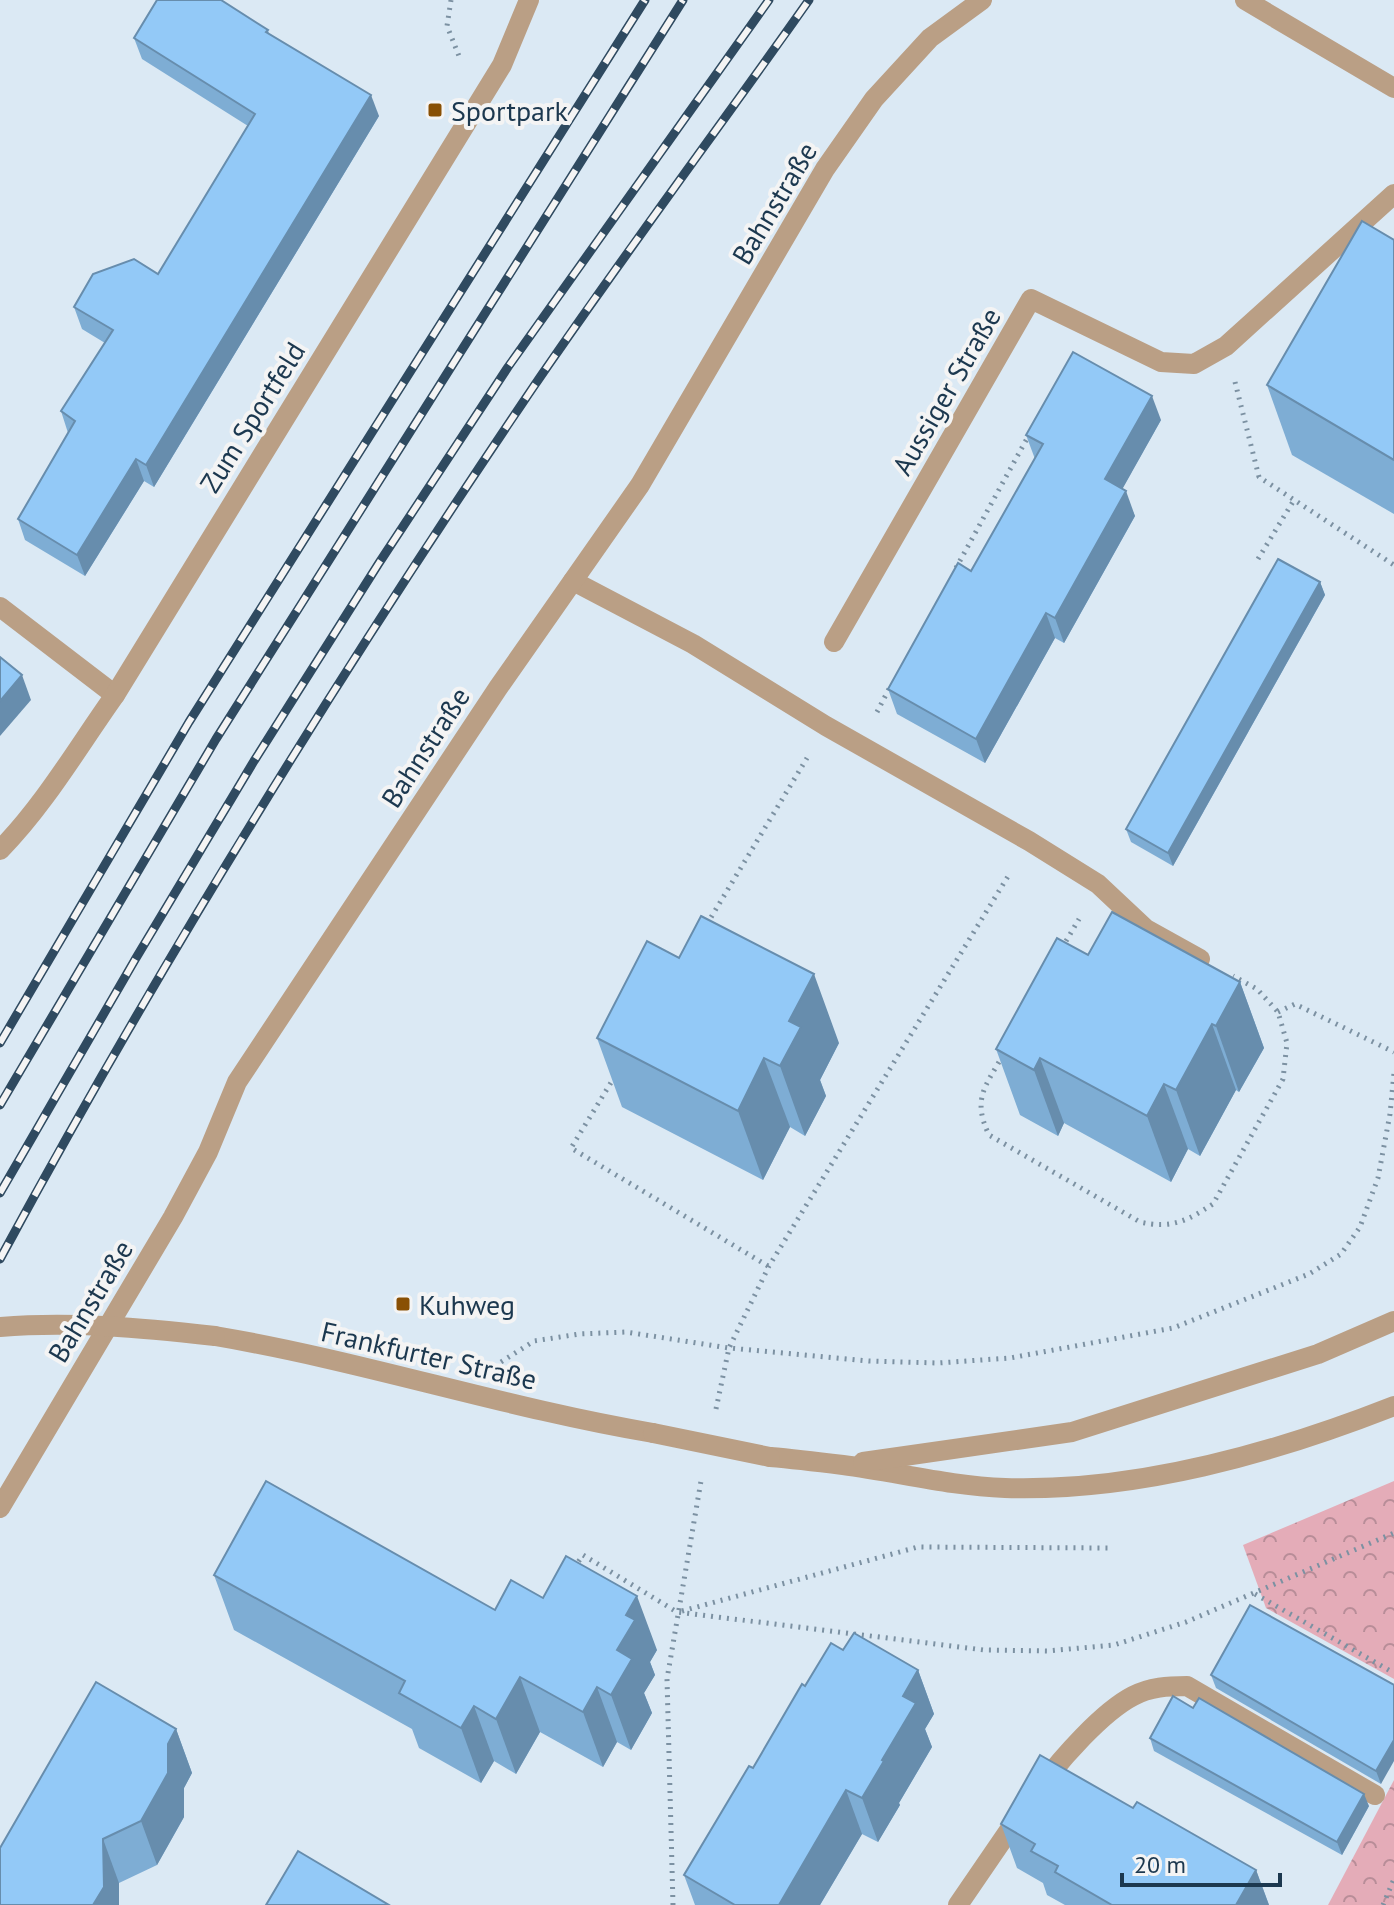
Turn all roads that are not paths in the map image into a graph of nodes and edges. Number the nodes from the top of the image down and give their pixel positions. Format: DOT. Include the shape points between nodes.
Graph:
graph roads {
  1 [pos="529,0"];
  2 [pos="982,0"];
  3 [pos="1245,0"];
  4 [pos="1394,88"];
  5 [pos="1394,194"];
  6 [pos="573,581"];
  7 [pos="0,607"];
  8 [pos="834,642"];
  9 [pos="115,695"];
  10 [pos="0,850"];
  11 [pos="1200,959"];
  12 [pos="1394,1321"];
  13 [pos="0,1327"];
  14 [pos="1394,1406"];
  15 [pos="843,1465"];
  16 [pos="0,1508"];
  17 [pos="1375,1795"];
  18 [pos="958,1905"];
  1 -- 9 [label="street, Zum Sportfeld" via="502,65"];
  2 -- 6 [label="street, Bahnstraße" via="930,38 874,99 825,169 640,485"];
  3 -- 4 [label="street"];
  5 -- 8 [label="street, Aussiger Straße" via="1226,346 1194,364 1161,362 1031,299"];
  6 -- 11 [label="street" via="693,644 1029,841 1098,884 1146,929"];
  6 -- 16 [label="street, Bahnstraße" via="237,1082 173,1217"];
  7 -- 9 [label="street"];
  9 -- 10 [label="street, Zum Sportfeld" via="54,784"];
  12 -- 15 [label="street" via="1318,1354 1072,1432"];
  13 -- 15 [label="street, Frankfurter Straße, bridge" via="119,1325 215,1336 577,1420 770,1457"];
  14 -- 15 [label="street" via="1221,1462 1099,1485 1005,1488"];
  17 -- 18 [label="street" via="1187,1686 1161,1686 1112,1711 1057,1764"];
}
